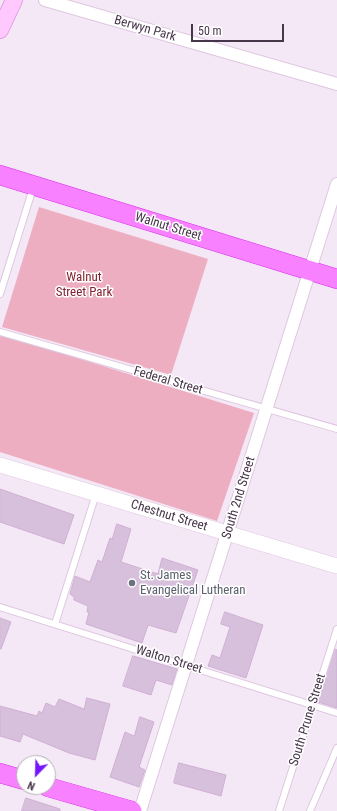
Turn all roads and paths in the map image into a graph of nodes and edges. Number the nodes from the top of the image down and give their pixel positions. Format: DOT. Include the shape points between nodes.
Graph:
graph roads {
  1 [pos="14,0"];
  2 [pos="45,0"];
  3 [pos="0,30"];
  4 [pos="337,84"];
  5 [pos="0,175"];
  6 [pos="337,184"];
  7 [pos="34,185"];
  8 [pos="310,271"];
  9 [pos="337,279"];
  10 [pos="0,294"];
  11 [pos="0,332"];
  12 [pos="266,409"];
  13 [pos="337,429"];
  14 [pos="0,465"];
  15 [pos="96,494"];
  16 [pos="228,533"];
  17 [pos="337,566"];
  18 [pos="0,607"];
  19 [pos="55,624"];
  20 [pos="337,629"];
  21 [pos="186,666"];
  22 [pos="312,705"];
  23 [pos="337,713"];
  24 [pos="337,748"];
  25 [pos="0,773"];
  26 [pos="16,778"];
  27 [pos="56,789"];
  28 [pos="132,811"];
  29 [pos="140,811"];
  30 [pos="279,811"];
  31 [pos="310,811"];
  1 -- 3 [label="main road"];
  2 -- 4 [label="street, Berwyn Park"];
  5 -- 7 [label="highway, Walnut Street"];
  6 -- 8 [label="street, South 2nd Street"];
  7 -- 8 [label="highway, Walnut Street"];
  7 -- 10 [label="lane"];
  8 -- 9 [label="highway, Walnut Street"];
  8 -- 12 [label="street, South 2nd Street"];
  11 -- 12 [label="lane, Federal Street"];
  12 -- 13 [label="lane, Federal Street"];
  12 -- 16 [label="street, South 2nd Street"];
  14 -- 15 [label="street, Chestnut Street"];
  15 -- 16 [label="street, Chestnut Street"];
  15 -- 19 [label="lane"];
  16 -- 17 [label="street, Chestnut Street"];
  16 -- 21 [label="street, South 2nd Street"];
  18 -- 19 [label="lane, Walton Street"];
  19 -- 21 [label="lane, Walton Street"];
  20 -- 22 [label="lane, South Prune Street"];
  21 -- 22 [label="lane, Walton Street"];
  21 -- 29 [label="street, South 2nd Street"];
  22 -- 23 [label="lane, Walton Street"];
  22 -- 30 [label="lane, South Prune Street"];
  24 -- 31 [label="lane"];
  25 -- 26 [label="highway"];
  27 -- 28 [label="highway"];
}
